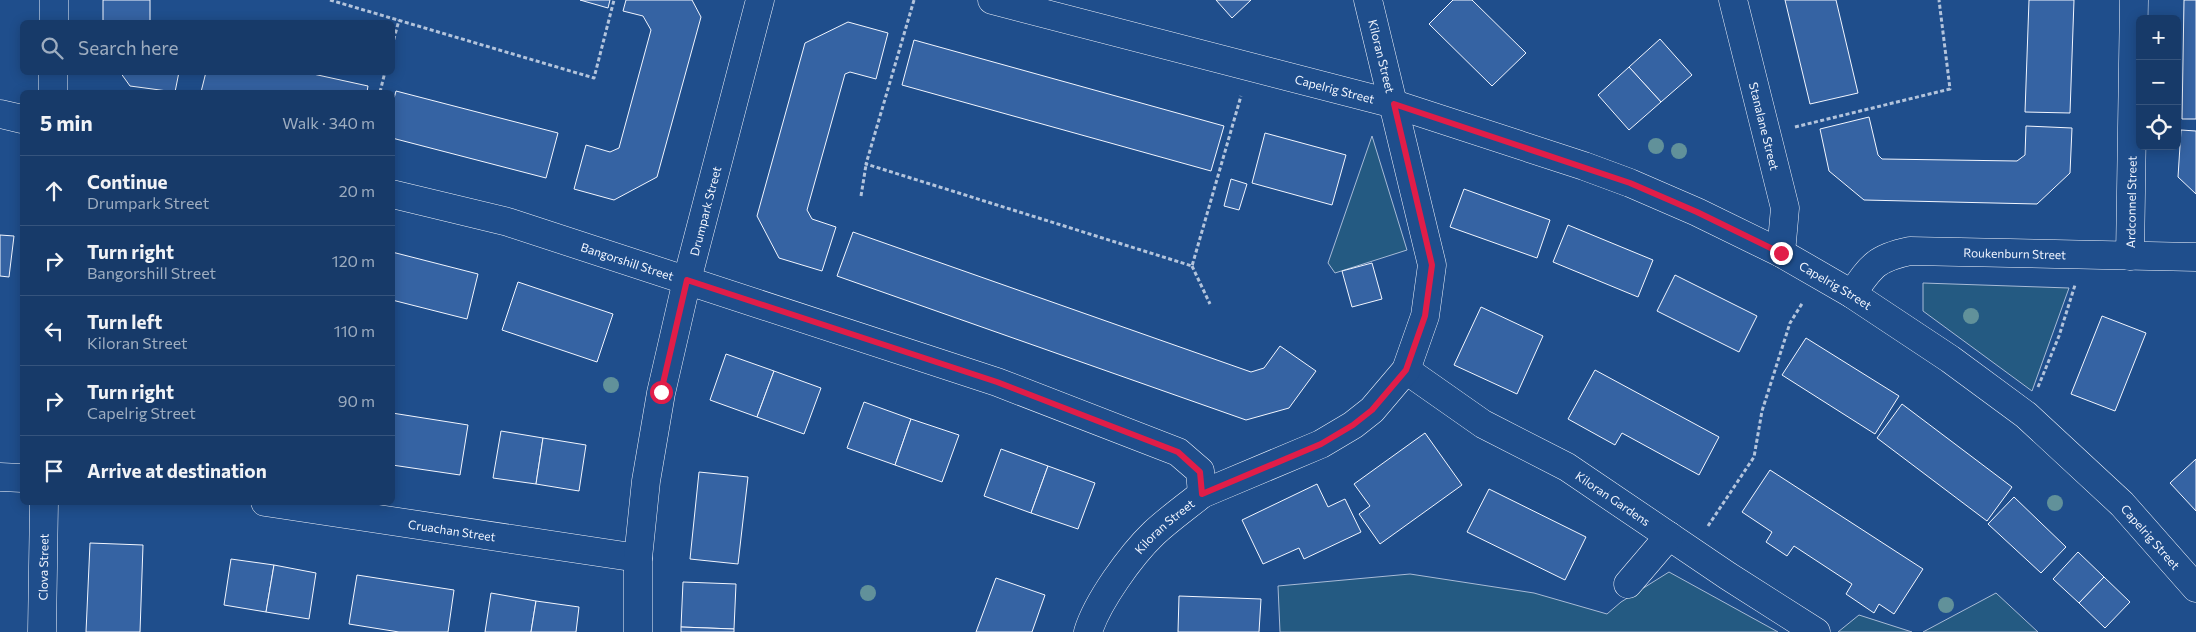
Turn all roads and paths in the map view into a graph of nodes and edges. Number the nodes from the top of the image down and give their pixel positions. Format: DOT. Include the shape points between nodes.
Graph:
graph roads {
  1 [pos="54,0"];
  2 [pos="330,0"];
  3 [pos="614,0"];
  4 [pos="760,0"];
  5 [pos="914,0"];
  6 [pos="992,0"];
  7 [pos="1368,0"];
  8 [pos="1733,0"];
  9 [pos="1940,0"];
  10 [pos="2134,0"];
  11 [pos="54,20"];
  12 [pos="399,20"];
  13 [pos="395,35"];
  14 [pos="1250,67"];
  15 [pos="53,75"];
  16 [pos="384,75"];
  17 [pos="53,90"];
  18 [pos="380,90"];
  19 [pos="1394,104"];
  20 [pos="0,114"];
  21 [pos="20,119"];
  22 [pos="1768,133"];
  23 [pos="866,164"];
  24 [pos="395,195"];
  25 [pos="861,196"];
  26 [pos="1781,253"];
  27 [pos="2085,254"];
  28 [pos="2130,256"];
  29 [pos="2196,257"];
  30 [pos="1192,266"];
  31 [pos="1819,275"];
  32 [pos="687,280"];
  33 [pos="1852,294"];
  34 [pos="1210,304"];
  35 [pos="1406,370"];
  36 [pos="2026,415"];
  37 [pos="0,477"];
  38 [pos="20,478"];
  39 [pos="1202,494"];
  40 [pos="44,505"];
  41 [pos="284,505"];
  42 [pos="1669,536"];
  43 [pos="1692,551"];
  44 [pos="638,558"];
  45 [pos="1628,584"];
  46 [pos="2196,588"];
  47 [pos="42,632"];
  48 [pos="638,632"];
  49 [pos="1088,632"];
  50 [pos="1816,632"];
  1 -- 11 [label="street"];
  2 -- 12 [label="path"];
  3 -- 12 [label="path" via="594,78"];
  4 -- 32 [label="street, Drumpark Street"];
  5 -- 23 [label="path"];
  6 -- 14 [label="street, Capelrig Street"];
  7 -- 19 [label="street, Kiloran Street"];
  8 -- 22 [label="street, Stanalane Street"];
  9 -- 22 [label="path" via="1950,89"];
  10 -- 28 [label="street, Ardconnel Street"];
  12 -- 13 [label="path"];
  14 -- 19 [label="street, Capelrig Street"];
  14 -- 30 [label="path"];
  15 -- 17 [label="street"];
  16 -- 18 [label="path"];
  19 -- 26 [label="street, Capelrig Street" via="1630,183"];
  19 -- 35 [label="street, Kiloran Street" via="1432,265 1425,316"];
  20 -- 21 [label="street"];
  22 -- 26 [label="street, Stanalane Street" via="1786,208"];
  23 -- 25 [label="path"];
  23 -- 30 [label="path"];
  24 -- 32 [label="street, Bangorshill Street" via="508,222"];
  26 -- 31 [label="street, Capelrig Street"];
  27 -- 28 [label="street, Roukenburn Street"];
  27 -- 33 [label="street, Roukenburn Street" via="1910,251 1889,255 1871,267"];
  27 -- 36 [label="path" via="2059,336"];
  28 -- 29 [label="street, Roukenburn Street"];
  30 -- 34 [label="path"];
  31 -- 33 [label="street, Capelrig Street"];
  31 -- 43 [label="path" via="1790,323 1762,411 1754,457"];
  32 -- 39 [label="street, Bangorshill Street" via="997,382 1178,452 1200,472"];
  32 -- 44 [label="street, Drumpark Street" via="646,481"];
  33 -- 36 [label="street, Capelrig Street" via="1950,359"];
  35 -- 39 [label="street, Kiloran Street" via="1372,410 1353,425 1321,444"];
  35 -- 42 [label="street, Kiloran Gardens" via="1483,424 1567,467"];
  36 -- 46 [label="street, Capelrig Street" via="2122,504"];
  37 -- 38 [label="street"];
  39 -- 49 [label="street, Kiloran Street" via="1154,534 1126,566 1093,616"];
  40 -- 47 [label="street, Clova Street"];
  41 -- 44 [label="street, Cruachan Street"];
  42 -- 43 [label="street, Kiloran Gardens"];
  42 -- 45 [label="street"];
  43 -- 50 [label="street, Kiloran Gardens"];
  44 -- 48 [label="street, Drumpark Street"];
}
